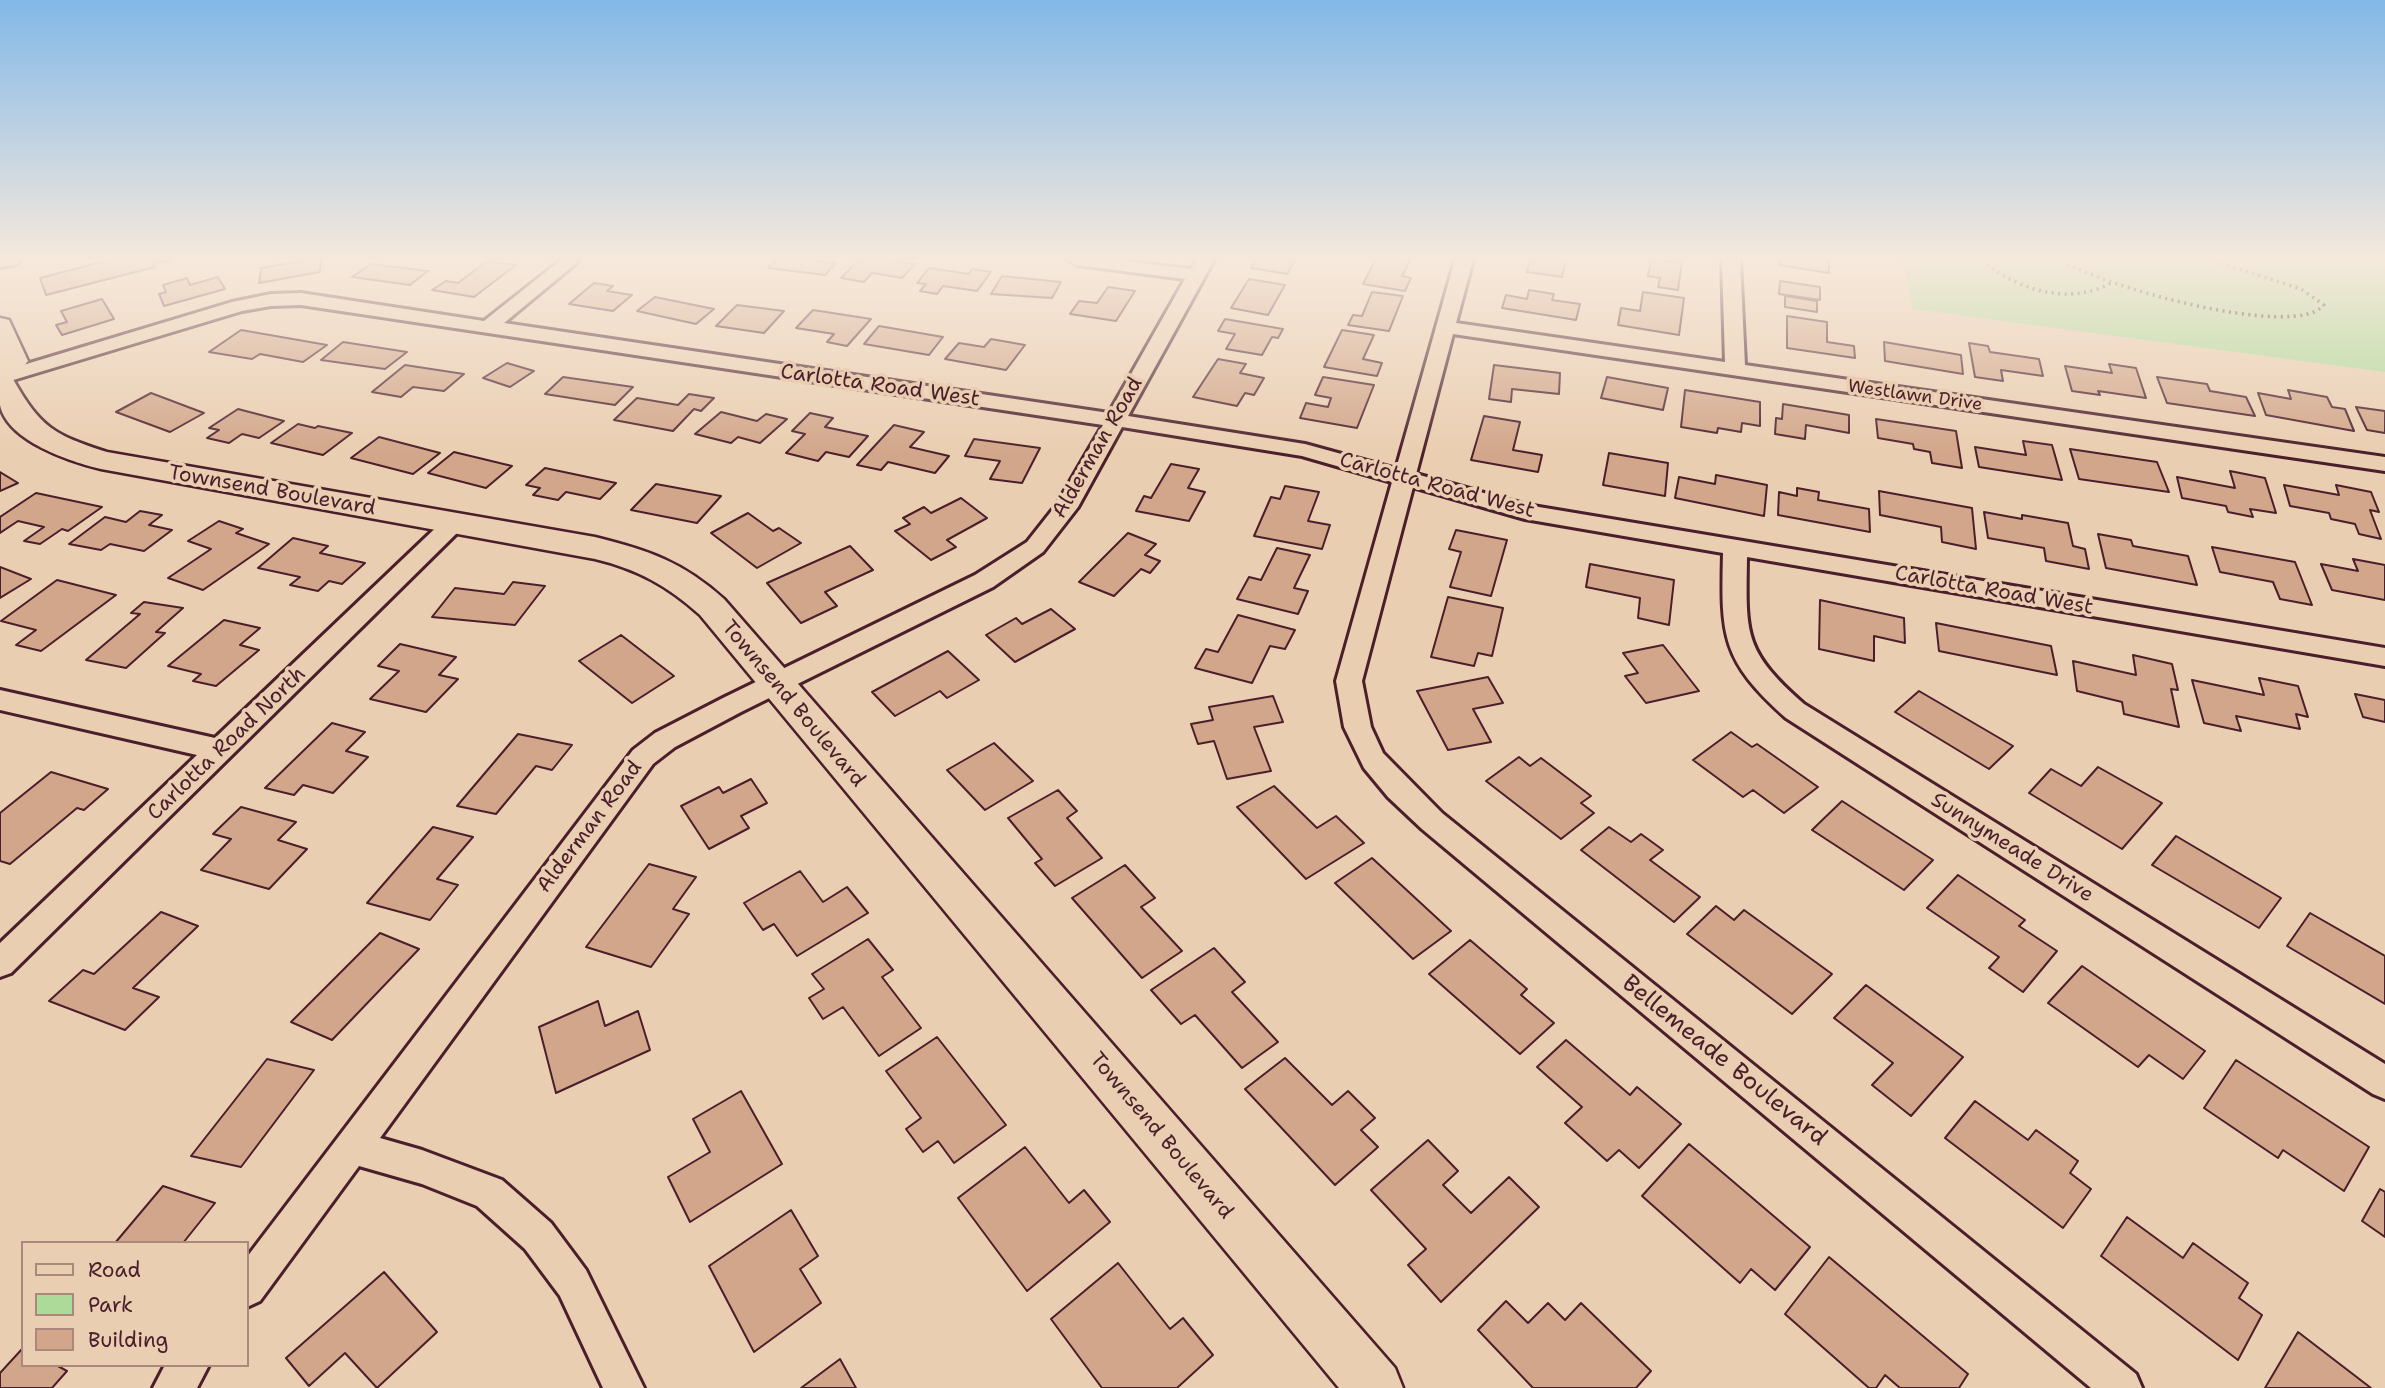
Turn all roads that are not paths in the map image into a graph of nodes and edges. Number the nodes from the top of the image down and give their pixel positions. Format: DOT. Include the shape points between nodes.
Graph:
graph roads {
  1 [pos="177,325"];
  2 [pos="466,325"];
  3 [pos="491,325"];
  4 [pos="1168,325"];
  5 [pos="1733,325"];
  6 [pos="0,326"];
  7 [pos="1445,327"];
  8 [pos="487,328"];
  9 [pos="1734,370"];
  10 [pos="0,378"];
  11 [pos="1114,421"];
  12 [pos="2385,464"];
  13 [pos="1404,479"];
  14 [pos="453,524"];
  15 [pos="1735,548"];
  16 [pos="2385,657"];
  17 [pos="776,684"];
  18 [pos="0,700"];
  19 [pos="221,750"];
  20 [pos="0,963"];
  21 [pos="2385,1083"];
  22 [pos="351,1147"];
  23 [pos="248,1287"];
  24 [pos="189,1367"];
  25 [pos="173,1388"];
  26 [pos="624,1388"];
  27 [pos="1375,1388"];
  28 [pos="2122,1388"];
  1 -- 10 [label="street, Carlotta Road West"];
  2 -- 8 [label="street, Carlotta Road West"];
  3 -- 8 [label="street"];
  4 -- 11 [label="street, Alderman Road"];
  5 -- 9 [label="street"];
  6 -- 10 [label="street" via="13,361"];
  7 -- 9 [label="street, Westlawn Drive"];
  7 -- 13 [label="street, Bellemeade Boulevard"];
  8 -- 11 [label="street, Carlotta Road West"];
  9 -- 12 [label="street, Westlawn Drive"];
  10 -- 14 [label="street, Townsend Boulevard" via="16,413 32,430 60,447 101,460"];
  11 -- 13 [label="street, Carlotta Road West" via="1305,450"];
  11 -- 17 [label="street, Alderman Road" via="1067,507 1035,547 984,580"];
  13 -- 15 [label="street, Carlotta Road West" via="1525,512"];
  13 -- 28 [label="street, Bellemeade Boulevard" via="1349,681 1361,743 1386,778 1432,821"];
  14 -- 17 [label="street, Townsend Boulevard" via="595,548 663,568 712,607"];
  14 -- 19 [label="street, Carlotta Road North"];
  15 -- 16 [label="street, Carlotta Road West"];
  15 -- 21 [label="street, Sunnymeade Drive" via="1735,615 1743,654 1765,684 1796,711"];
  17 -- 22 [label="street, Alderman Road" via="665,740 643,757"];
  17 -- 27 [label="street, Townsend Boulevard"];
  18 -- 19 [label="street"];
  19 -- 20 [label="street, Carlotta Road North"];
  22 -- 23 [label="street, Alderman Road"];
  22 -- 26 [label="street" via="489,1193 538,1236 573,1283"];
  24 -- 25 [label="street"];
}
